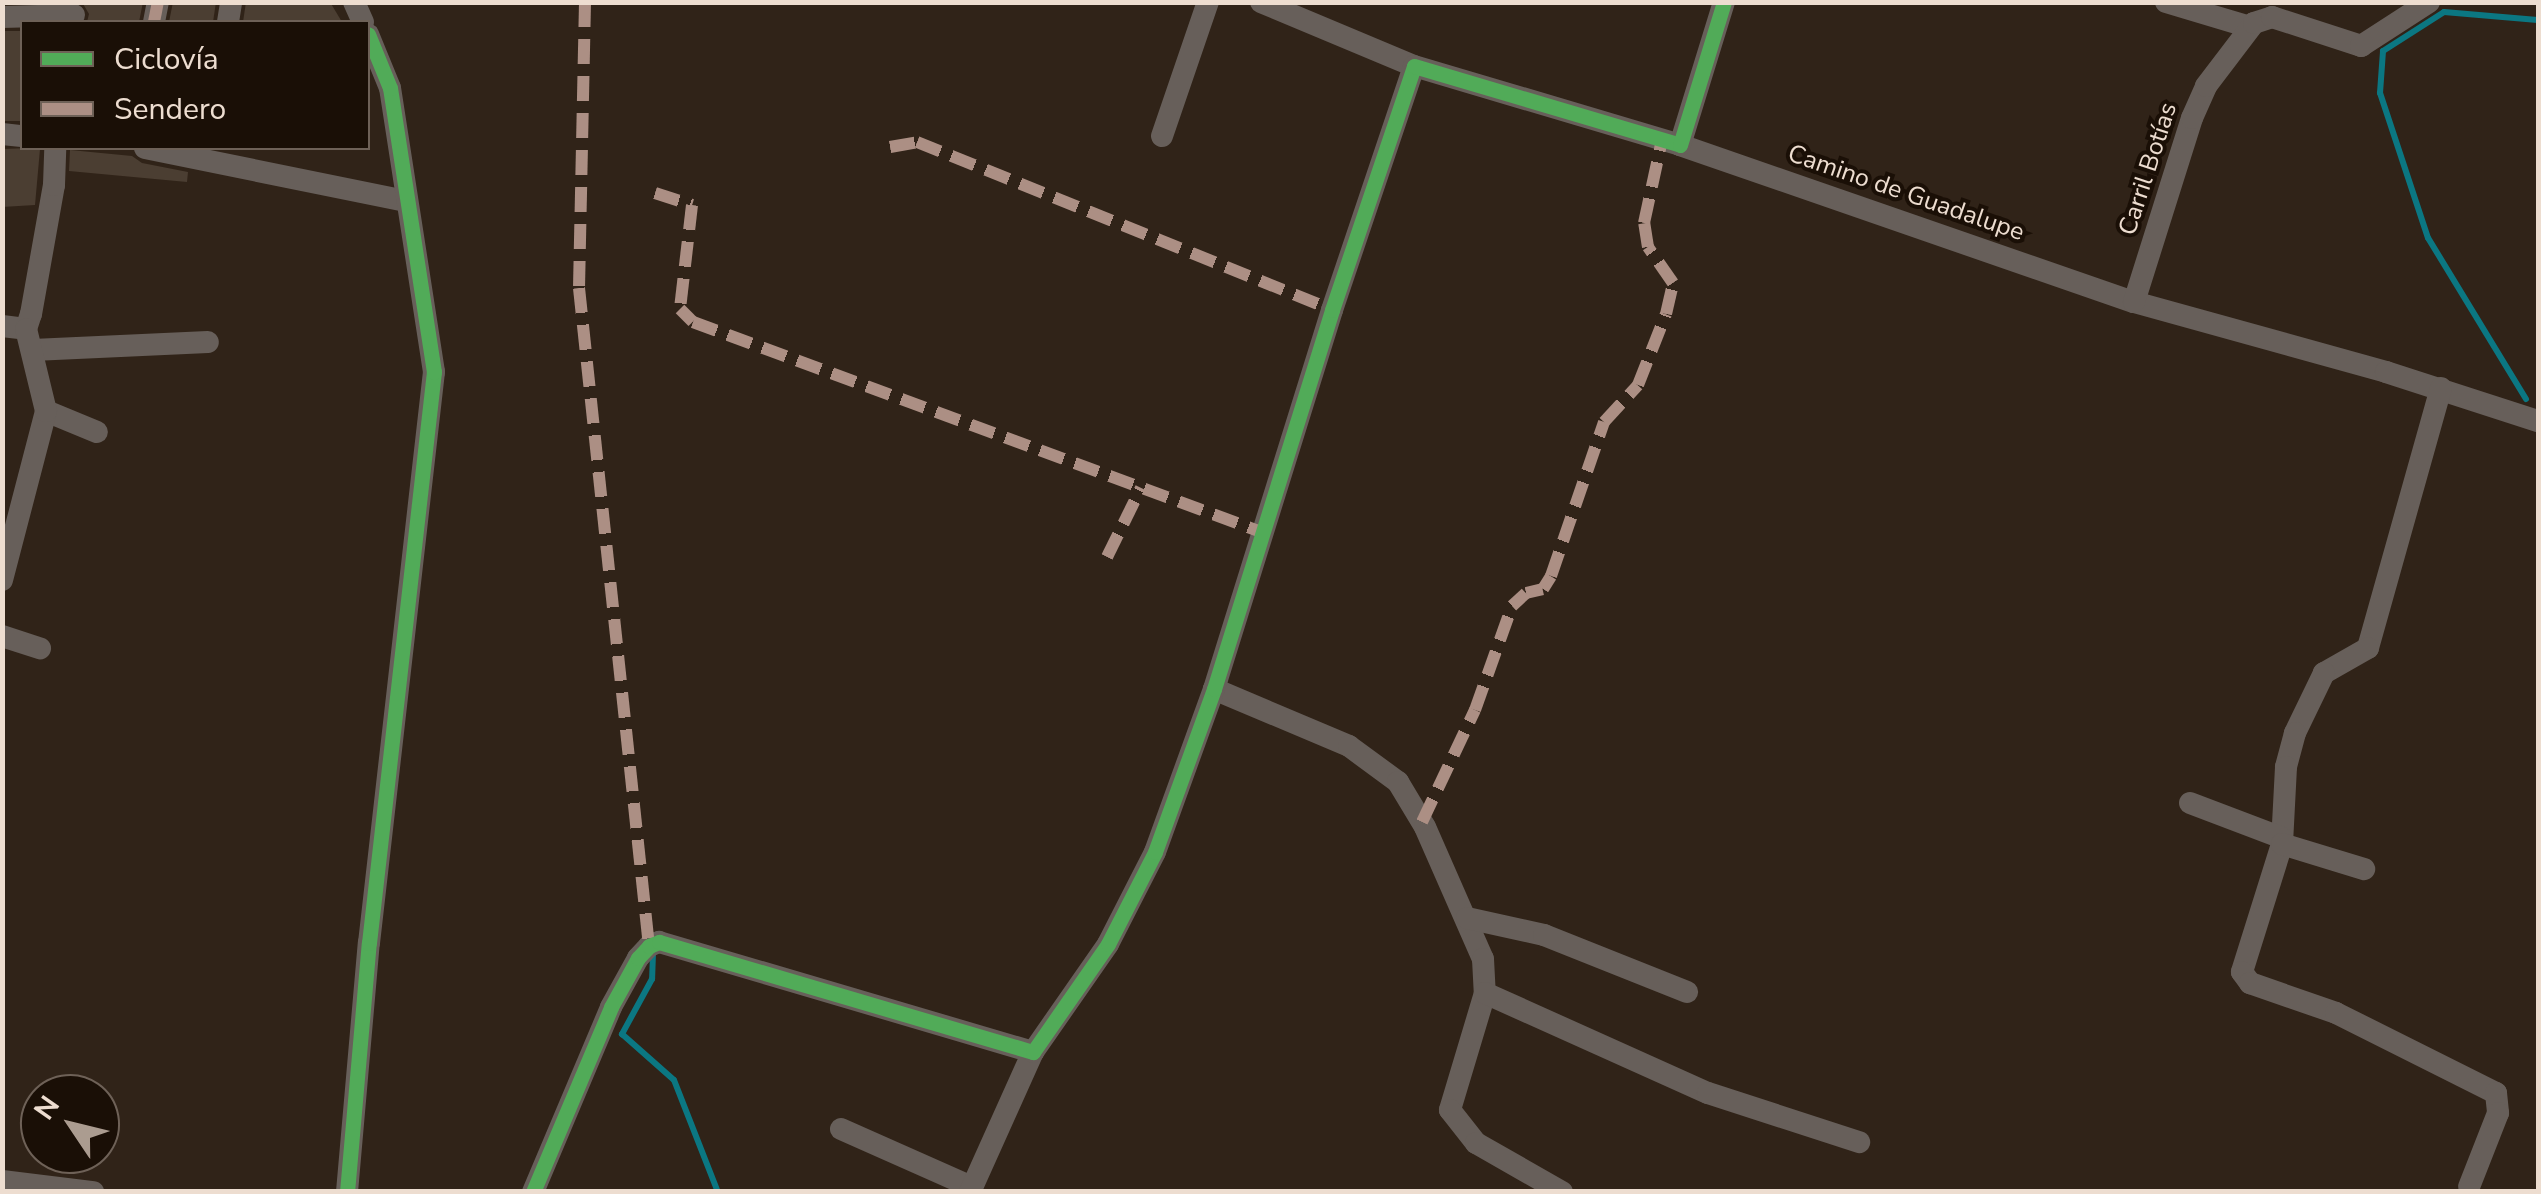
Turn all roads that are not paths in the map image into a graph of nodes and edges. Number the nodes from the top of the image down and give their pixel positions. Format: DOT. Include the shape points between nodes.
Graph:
graph roads {
  1 [pos="1208,2"];
  2 [pos="1260,2"];
  3 [pos="1724,2"];
  4 [pos="2166,2"];
  5 [pos="2429,2"];
  6 [pos="75,13"];
  7 [pos="2,16"];
  8 [pos="2250,27"];
  9 [pos="370,43"];
  10 [pos="1414,66"];
  11 [pos="379,86"];
  12 [pos="1162,136"];
  13 [pos="1680,144"];
  14 [pos="55,150"];
  15 [pos="155,150"];
  16 [pos="406,201"];
  17 [pos="2134,302"];
  18 [pos="2,326"];
  19 [pos="30,340"];
  20 [pos="208,342"];
  21 [pos="2441,388"];
  22 [pos="46,411"];
  23 [pos="2538,420"];
  24 [pos="97,432"];
  25 [pos="2,580"];
  26 [pos="2,636"];
  27 [pos="40,648"];
  28 [pos="1214,689"];
  29 [pos="2190,803"];
  30 [pos="2282,841"];
  31 [pos="2364,869"];
  32 [pos="1467,918"];
  33 [pos="1688,992"];
  34 [pos="1486,993"];
  35 [pos="1033,1052"];
  36 [pos="841,1129"];
  37 [pos="1859,1142"];
  38 [pos="2,1181"];
  39 [pos="2469,1188"];
  40 [pos="971,1190"];
  41 [pos="93,1192"];
  42 [pos="347,1192"];
  43 [pos="533,1192"];
  44 [pos="1562,1192"];
  1 -- 12 [label="street"];
  2 -- 10 [label="street, Camino de Guadalupe"];
  3 -- 13 [label="street"];
  4 -- 8 [label="street"];
  5 -- 8 [label="street" via="2362,46 2272,17"];
  6 -- 7 [label="street"];
  8 -- 17 [label="street, Carril Botías" via="2206,86 2192,118"];
  9 -- 11 [label="street"];
  10 -- 13 [label="street, Camino de Guadalupe"];
  10 -- 28 [label="street"];
  11 -- 16 [label="street"];
  13 -- 17 [label="street, Camino de Guadalupe"];
  14 -- 19 [label="street"];
  15 -- 16 [label="street"];
  16 -- 42 [label="street" via="434,372"];
  17 -- 21 [label="street, Camino de Guadalupe"];
  18 -- 19 [label="street"];
  19 -- 20 [label="street"];
  19 -- 22 [label="street"];
  21 -- 23 [label="street, Camino de Guadalupe"];
  21 -- 30 [label="street" via="2375,631 2362,655 2324,674 2295,733"];
  22 -- 24 [label="street"];
  22 -- 25 [label="street"];
  26 -- 27 [label="street"];
  28 -- 32 [label="street" via="1348,746 1398,782"];
  28 -- 35 [label="street" via="1142,882"];
  29 -- 30 [label="street"];
  30 -- 31 [label="street"];
  30 -- 39 [label="street" via="2243,976 2336,1012 2496,1093 2498,1112"];
  32 -- 33 [label="street" via="1544,935"];
  32 -- 34 [label="street"];
  34 -- 37 [label="street" via="1708,1093"];
  34 -- 44 [label="street" via="1450,1110 1476,1143"];
  35 -- 40 [label="street"];
  35 -- 43 [label="street" via="671,944 649,946 594,1042"];
  36 -- 40 [label="street"];
  38 -- 41 [label="street"];
}
